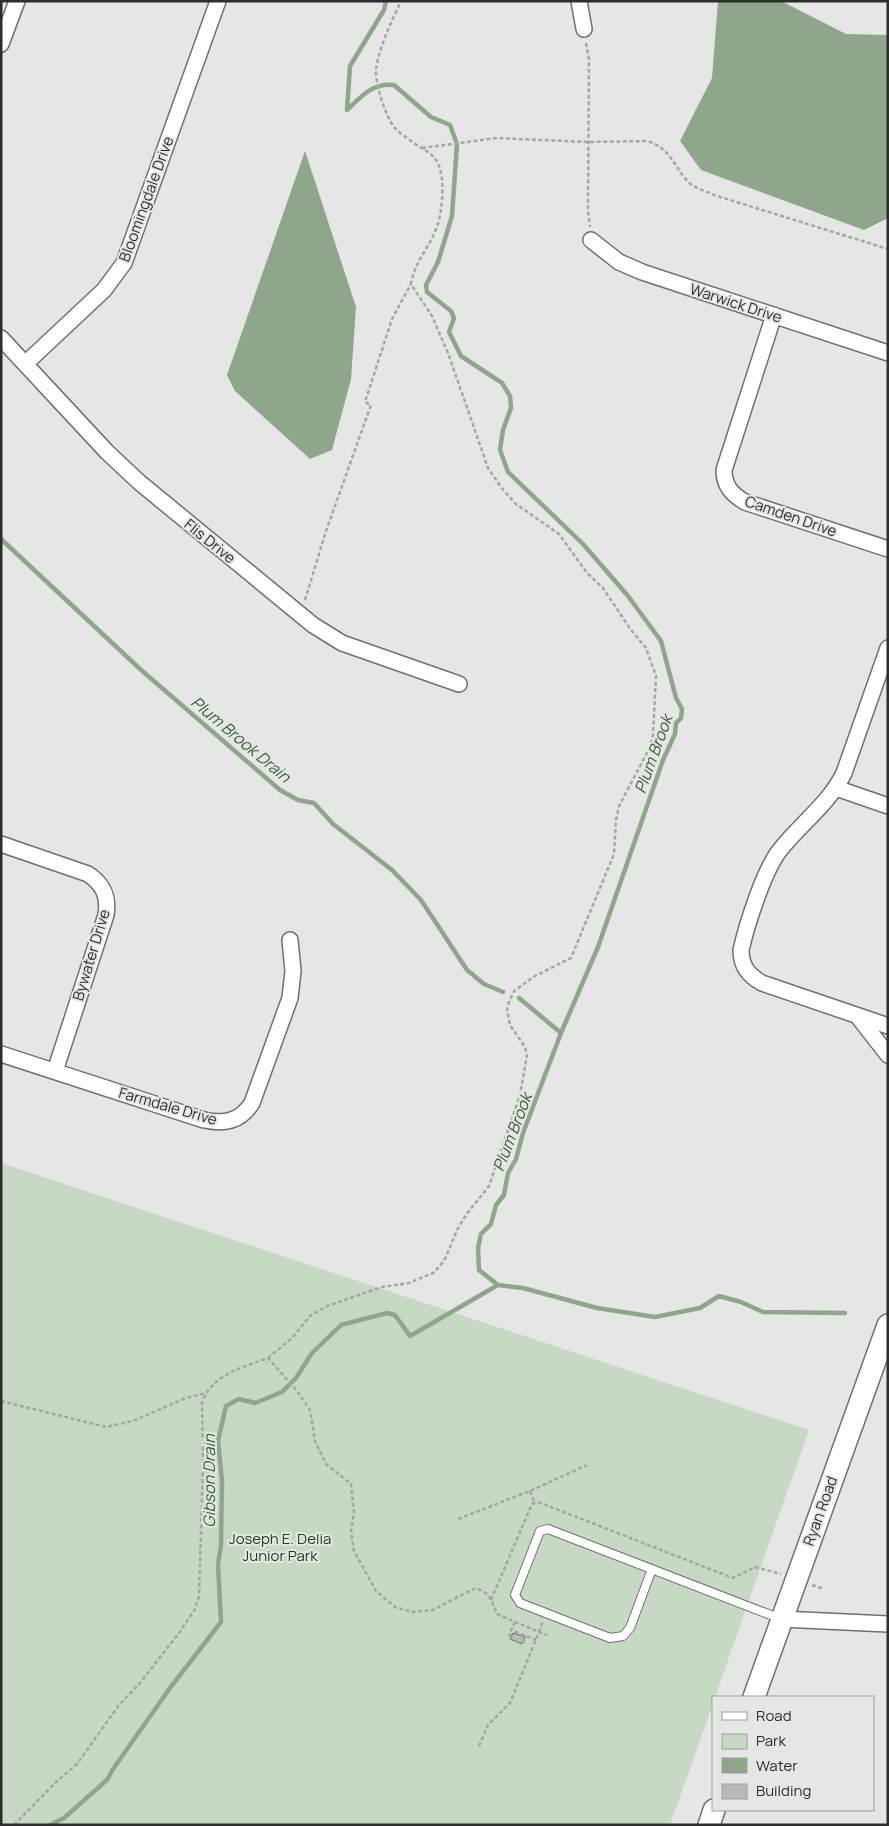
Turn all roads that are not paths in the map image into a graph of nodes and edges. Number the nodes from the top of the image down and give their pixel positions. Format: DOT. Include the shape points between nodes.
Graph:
graph roads {
  1 [pos="16,1"];
  2 [pos="218,1"];
  3 [pos="579,1"];
  4 [pos="584,29"];
  5 [pos="1,44"];
  6 [pos="591,240"];
  7 [pos="774,315"];
  8 [pos="1,338"];
  9 [pos="888,353"];
  10 [pos="25,364"];
  11 [pos="888,549"];
  12 [pos="888,648"];
  13 [pos="459,684"];
  14 [pos="836,788"];
  15 [pos="888,806"];
  16 [pos="1,844"];
  17 [pos="290,940"];
  18 [pos="859,1018"];
  19 [pos="888,1026"];
  20 [pos="1,1054"];
  21 [pos="888,1055"];
  22 [pos="55,1071"];
  23 [pos="888,1325"];
  24 [pos="652,1569"];
  25 [pos="781,1619"];
  26 [pos="888,1624"];
  27 [pos="754,1696"];
  28 [pos="714,1811"];
  29 [pos="709,1825"];
  1 -- 5 [label="street"];
  2 -- 10 [label="street, Bloomingdale Drive" via="124,263 104,290"];
  3 -- 4 [label="street"];
  6 -- 7 [label="street, Warwick Drive" via="620,262 642,272"];
  7 -- 9 [label="street, Warwick Drive"];
  7 -- 11 [label="street, Camden Drive" via="724,470 727,487 745,502"];
  8 -- 10 [label="street, Flis Drive"];
  10 -- 13 [label="street, Flis Drive" via="139,482 328,636"];
  12 -- 14 [label="street"];
  14 -- 15 [label="street"];
  14 -- 18 [label="street" via="773,860 743,940 741,959 745,969 762,983"];
  16 -- 22 [label="street, Bywater Drive" via="88,874 103,888 106,897 106,915"];
  17 -- 22 [label="street, Farmdale Drive" via="293,971 290,998 252,1104 239,1118 227,1122 204,1120"];
  18 -- 19 [label="street"];
  18 -- 21 [label="street"];
  20 -- 22 [label="street, Farmdale Drive"];
  23 -- 25 [label="main road, Ryan Road"];
  24 -- 24 [label="lane" via="548,1528 540,1531 515,1594 520,1603 610,1638 622,1636 630,1628"];
  24 -- 25 [label="lane"];
  25 -- 26 [label="street"];
  25 -- 27 [label="main road, Ryan Road"];
  28 -- 29 [label="main road"];
}
